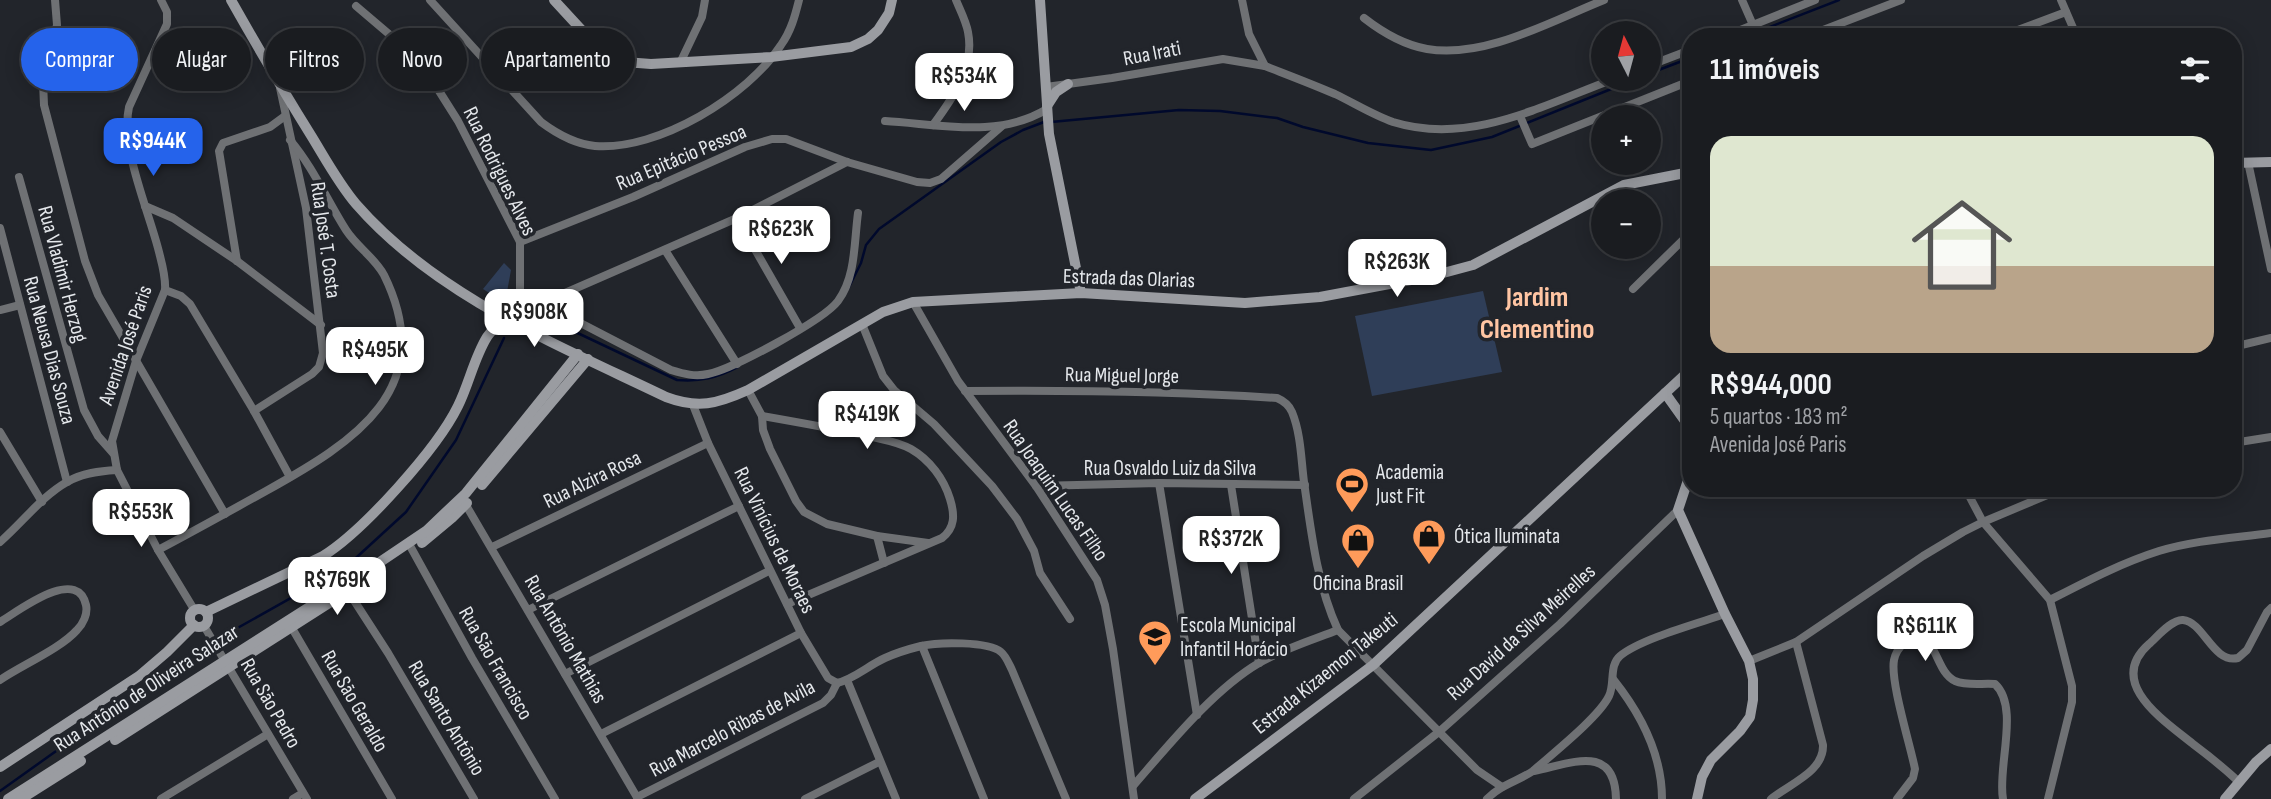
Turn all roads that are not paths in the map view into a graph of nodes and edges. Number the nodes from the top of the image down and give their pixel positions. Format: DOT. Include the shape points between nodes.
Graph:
graph roads {
  1 [pos="55,0"];
  2 [pos="161,0"];
  3 [pos="231,0"];
  4 [pos="430,0"];
  5 [pos="554,0"];
  6 [pos="705,0"];
  7 [pos="799,0"];
  8 [pos="892,0"];
  9 [pos="956,0"];
  10 [pos="1040,0"];
  11 [pos="1242,0"];
  12 [pos="1604,0"];
  13 [pos="1742,0"];
  14 [pos="1815,0"];
  15 [pos="1900,0"];
  16 [pos="2061,0"];
  17 [pos="356,6"];
  18 [pos="2066,12"];
  19 [pos="1364,18"];
  20 [pos="1753,25"];
  21 [pos="1746,28"];
  22 [pos="1828,28"];
  23 [pos="2022,28"];
  24 [pos="2073,28"];
  25 [pos="1682,53"];
  26 [pos="771,57"];
  27 [pos="265,58"];
  28 [pos="681,61"];
  29 [pos="1661,61"];
  30 [pos="1265,66"];
  31 [pos="1054,83"];
  32 [pos="1682,84"];
  33 [pos="1591,89"];
  34 [pos="281,91"];
  35 [pos="285,91"];
  36 [pos="1047,109"];
  37 [pos="285,116"];
  38 [pos="1521,119"];
  39 [pos="884,121"];
  40 [pos="933,125"];
  41 [pos="1002,126"];
  42 [pos="290,140"];
  43 [pos="847,162"];
  44 [pos="2242,162"];
  45 [pos="2248,162"];
  46 [pos="2271,162"];
  47 [pos="1682,174"];
  48 [pos="19,177"];
  49 [pos="145,206"];
  50 [pos="858,213"];
  51 [pos="737,218"];
  52 [pos="0,228"];
  53 [pos="1682,241"];
  54 [pos="520,242"];
  55 [pos="665,250"];
  56 [pos="2270,256"];
  57 [pos="237,261"];
  58 [pos="2271,269"];
  59 [pos="1633,289"];
  60 [pos="165,290"];
  61 [pos="1081,293"];
  62 [pos="913,302"];
  63 [pos="542,303"];
  64 [pos="20,305"];
  65 [pos="520,305"];
  66 [pos="0,310"];
  67 [pos="504,316"];
  68 [pos="862,324"];
  69 [pos="321,325"];
  70 [pos="800,328"];
  71 [pos="2271,338"];
  72 [pos="2242,345"];
  73 [pos="583,357"];
  74 [pos="136,362"];
  75 [pos="737,364"];
  76 [pos="1682,377"];
  77 [pos="748,390"];
  78 [pos="965,391"];
  79 [pos="1665,393"];
  80 [pos="692,405"];
  81 [pos="254,411"];
  82 [pos="762,416"];
  83 [pos="1682,417"];
  84 [pos="0,432"];
  85 [pos="2271,437"];
  86 [pos="2242,442"];
  87 [pos="708,443"];
  88 [pos="113,453"];
  89 [pos="117,470"];
  90 [pos="290,477"];
  91 [pos="67,482"];
  92 [pos="1159,483"];
  93 [pos="1231,485"];
  94 [pos="1305,485"];
  95 [pos="1036,486"];
  96 [pos="1682,497"];
  97 [pos="1970,497"];
  98 [pos="2043,497"];
  99 [pos="464,501"];
  100 [pos="42,502"];
  101 [pos="738,506"];
  102 [pos="1678,510"];
  103 [pos="225,514"];
  104 [pos="1983,522"];
  105 [pos="2271,533"];
  106 [pos="877,536"];
  107 [pos="1,540"];
  108 [pos="931,543"];
  109 [pos="411,547"];
  110 [pos="492,547"];
  111 [pos="158,550"];
  112 [pos="884,563"];
  113 [pos="769,571"];
  114 [pos="346,588"];
  115 [pos="2050,600"];
  116 [pos="787,604"];
  117 [pos="2271,608"];
  118 [pos="528,610"];
  119 [pos="201,611"];
  120 [pos="1725,614"];
  121 [pos="1070,619"];
  122 [pos="0,622"];
  123 [pos="290,624"];
  124 [pos="202,627"];
  125 [pos="1338,630"];
  126 [pos="801,634"];
  127 [pos="1796,642"];
  128 [pos="922,646"];
  129 [pos="1749,661"];
  130 [pos="1259,663"];
  131 [pos="228,664"];
  132 [pos="1373,665"];
  133 [pos="565,674"];
  134 [pos="1613,679"];
  135 [pos="0,680"];
  136 [pos="847,680"];
  137 [pos="837,683"];
  138 [pos="1196,715"];
  139 [pos="1440,731"];
  140 [pos="268,734"];
  141 [pos="601,734"];
  142 [pos="2271,749"];
  143 [pos="879,762"];
  144 [pos="0,767"];
  145 [pos="1533,771"];
  146 [pos="2239,782"];
  147 [pos="1133,786"];
  148 [pos="1502,787"];
  149 [pos="305,796"];
  150 [pos="638,798"];
  151 [pos="8,799"];
  152 [pos="21,799"];
  153 [pos="161,799"];
  154 [pos="293,799"];
  155 [pos="392,799"];
  156 [pos="474,799"];
  157 [pos="555,799"];
  158 [pos="804,799"];
  159 [pos="896,799"];
  160 [pos="984,799"];
  161 [pos="1066,799"];
  162 [pos="1134,799"];
  163 [pos="1195,799"];
  164 [pos="1354,799"];
  165 [pos="1487,799"];
  166 [pos="1616,799"];
  167 [pos="1662,799"];
  168 [pos="1697,799"];
  169 [pos="1771,799"];
  170 [pos="1896,799"];
  171 [pos="2003,799"];
  172 [pos="2048,799"];
  173 [pos="2225,799"];
  1 -- 74 [label="street" via="57,25 43,82 44,104 91,278"];
  2 -- 49 [label="street, Avenida José Paris" via="167,24 127,118"];
  3 -- 27 [label="street, Estrada das Olarias"];
  4 -- 26 [label="street" via="541,122 564,137 595,146 662,135 692,121 744,86"];
  5 -- 28 [label="street" via="611,56 637,63"];
  6 -- 28 [label="street"];
  7 -- 26 [label="street" via="788,33"];
  8 -- 26 [label="street" via="878,30 851,47"];
  9 -- 40 [label="street" via="968,33 966,67 952,99"];
  10 -- 31 [label="street"];
  11 -- 30 [label="street" via="1248,34"];
  12 -- 19 [label="street" via="1502,41 1457,51 1405,43"];
  13 -- 20 [label="street"];
  14 -- 20 [label="street"];
  15 -- 22 [label="street"];
  16 -- 18 [label="street"];
  17 -- 54 [label="street, Rua Rodrigues Alves" via="429,75"];
  18 -- 23 [label="street"];
  18 -- 24 [label="street"];
  20 -- 21 [label="street"];
  25 -- 29 [label="street"];
  26 -- 28 [label="street"];
  30 -- 31 [label="street, Rua Irati" via="1223,59"];
  30 -- 38 [label="street, Rua Irati" via="1410,127 1466,128"];
  31 -- 36 [label="street"];
  31 -- 36 [label="street" via="1056,92"];
  32 -- 38 [label="street" via="1530,140"];
  33 -- 38 [label="street, Rua Irati"];
  34 -- 37 [label="street, Rua José T. Costa"];
  35 -- 67 [label="street, Estrada das Olarias" via="342,185 365,213 444,279"];
  36 -- 41 [label="street"];
  36 -- 61 [label="street"];
  37 -- 42 [label="street, Rua José T. Costa"];
  37 -- 57 [label="street" via="270,127 223,144 219,151"];
  39 -- 40 [label="street"];
  40 -- 41 [label="street"];
  41 -- 43 [label="street, Rua Epitácio Pessoa" via="942,179 930,183"];
  42 -- 69 [label="street, Rua José T. Costa" via="306,208"];
  42 -- 90 [label="street" via="346,230 382,272 402,335 393,384 368,423"];
  43 -- 51 [label="street"];
  43 -- 54 [label="street, Rua Epitácio Pessoa" via="786,139 761,142"];
  44 -- 45 [label="street"];
  45 -- 46 [label="street"];
  45 -- 56 [label="street"];
  47 -- 61 [label="street, Estrada das Olarias" via="1624,185 1483,261 1419,279 1266,302"];
  48 -- 88 [label="street, Rua Vladimir Herzog" via="84,410"];
  49 -- 57 [label="street" via="173,218"];
  49 -- 60 [label="street, Avenida José Paris"];
  50 -- 70 [label="street" via="845,288 828,310"];
  51 -- 55 [label="street"];
  51 -- 70 [label="street"];
  52 -- 64 [label="street, Rua Neusa Dias Souza"];
  53 -- 59 [label="street"];
  54 -- 65 [label="street, Rua Rodrigues Alves"];
  55 -- 63 [label="street"];
  55 -- 75 [label="street"];
  56 -- 58 [label="street"];
  57 -- 69 [label="street"];
  60 -- 74 [label="street, Avenida José Paris"];
  60 -- 81 [label="street" via="190,304"];
  61 -- 62 [label="street, Estrada das Olarias"];
  62 -- 68 [label="street, Estrada das Olarias"];
  62 -- 78 [label="street, Rua Joaquim Lucas Filho"];
  63 -- 65 [label="street"];
  63 -- 75 [label="street" via="671,370 710,374"];
  64 -- 66 [label="street"];
  64 -- 91 [label="street, Rua Neusa Dias Souza"];
  65 -- 67 [label="street"];
  67 -- 73 [label="street, Estrada das Olarias"];
  67 -- 119 [label="street" via="487,337 458,406 440,435 354,531 323,556"];
  68 -- 77 [label="street, Estrada das Olarias"];
  68 -- 121 [label="street" via="883,376 894,390 934,424 1017,519 1040,573"];
  69 -- 81 [label="street, Rua José T. Costa" via="319,367"];
  70 -- 75 [label="street"];
  71 -- 72 [label="street"];
  73 -- 80 [label="street, Estrada das Olarias"];
  73 -- 99 [label="street, Rua Antônio de Oliveira Salazar"];
  74 -- 88 [label="street, Avenida José Paris" via="115,428"];
  74 -- 103 [label="street"];
  76 -- 79 [label="street, Estrada Kizaemon Takeuti"];
  77 -- 80 [label="street, Estrada das Olarias" via="727,400"];
  77 -- 82 [label="street"];
  78 -- 94 [label="street, Rua Miguel Jorge" via="1277,398 1287,404 1298,429"];
  78 -- 95 [label="street, Rua Joaquim Lucas Filho"];
  79 -- 83 [label="street"];
  79 -- 132 [label="street, Estrada Kizaemon Takeuti"];
  80 -- 87 [label="street, Rua Vinícius de Moraes"];
  81 -- 90 [label="street"];
  82 -- 106 [label="street" via="770,449 804,512 827,524"];
  82 -- 108 [label="street" via="891,442 924,459 946,488 954,517 949,533"];
  84 -- 100 [label="street"];
  85 -- 86 [label="street"];
  87 -- 101 [label="street, Rua Vinícius de Moraes"];
  87 -- 110 [label="street, Rua Alzira Rosa"];
  88 -- 89 [label="street, Avenida José Paris"];
  89 -- 91 [label="street" via="89,473"];
  89 -- 111 [label="street, Avenida José Paris"];
  90 -- 103 [label="street"];
  91 -- 100 [label="street"];
  92 -- 93 [label="street, Rua Osvaldo Luiz da Silva"];
  92 -- 95 [label="street, Rua Osvaldo Luiz da Silva"];
  92 -- 138 [label="street"];
  93 -- 94 [label="street, Rua Osvaldo Luiz da Silva"];
  93 -- 130 [label="street"];
  94 -- 125 [label="street" via="1322,589"];
  95 -- 147 [label="street, Rua Joaquim Lucas Filho" via="1101,591"];
  96 -- 102 [label="street, Rua David da Silva Meirelles"];
  97 -- 104 [label="street"];
  98 -- 104 [label="street"];
  99 -- 109 [label="street, Rua Antônio de Oliveira Salazar" via="434,535"];
  99 -- 110 [label="street, Rua Antônio Mathias"];
  100 -- 107 [label="street"];
  101 -- 113 [label="street, Rua Vinícius de Moraes"];
  101 -- 118 [label="street"];
  102 -- 120 [label="street"];
  102 -- 139 [label="street, Rua David da Silva Meirelles"];
  103 -- 111 [label="street"];
  104 -- 115 [label="street"];
  104 -- 127 [label="street" via="1923,556"];
  105 -- 115 [label="street" via="2159,551"];
  106 -- 108 [label="street"];
  106 -- 112 [label="street"];
  108 -- 112 [label="street"];
  109 -- 114 [label="street, Rua Antônio de Oliveira Salazar"];
  109 -- 157 [label="street, Rua São Francisco"];
  110 -- 118 [label="street, Rua Antônio Mathias"];
  111 -- 119 [label="street, Avenida José Paris"];
  112 -- 116 [label="street"];
  113 -- 116 [label="street, Rua Vinícius de Moraes"];
  113 -- 133 [label="street"];
  114 -- 123 [label="street, Rua Antônio de Oliveira Salazar"];
  114 -- 156 [label="street, Rua Santo Antônio"];
  115 -- 172 [label="street" via="2072,685 2072,702"];
  116 -- 126 [label="street, Rua Vinícius de Moraes"];
  117 -- 146 [label="street" via="2238,658 2220,653 2184,620 2176,621 2142,650 2134,665 2138,693 2148,705"];
  118 -- 133 [label="street, Rua Antônio Mathias"];
  119 -- 124 [label="street" via="209,618"];
  119 -- 124 [label="street" via="190,617"];
  120 -- 129 [label="street"];
  120 -- 134 [label="street" via="1627,651 1617,659"];
  122 -- 135 [label="street" via="61,588 77,593 87,609 78,629 66,640"];
  123 -- 131 [label="street, Rua Antônio de Oliveira Salazar"];
  123 -- 155 [label="street, Rua São Geraldo"];
  124 -- 131 [label="street, Rua São Pedro"];
  124 -- 144 [label="street" via="139,676"];
  125 -- 130 [label="street"];
  125 -- 132 [label="street"];
  126 -- 137 [label="street, Rua Vinícius de Moraes" via="828,678"];
  126 -- 141 [label="street"];
  127 -- 129 [label="street"];
  127 -- 169 [label="street" via="1824,755"];
  128 -- 136 [label="street" via="885,658"];
  128 -- 160 [label="street"];
  128 -- 161 [label="street" via="942,643 1000,651"];
  129 -- 168 [label="street" via="1753,700 1749,717 1711,760"];
  130 -- 138 [label="street"];
  131 -- 140 [label="street, Rua São Pedro"];
  131 -- 151 [label="street, Rua Antônio de Oliveira Salazar"];
  131 -- 152 [label="street, Rua Antônio de Oliveira Salazar"];
  132 -- 139 [label="street"];
  132 -- 163 [label="street, Estrada Kizaemon Takeuti"];
  133 -- 141 [label="street, Rua Antônio Mathias"];
  134 -- 145 [label="street" via="1599,710"];
  134 -- 167 [label="street" via="1649,737 1660,771"];
  136 -- 137 [label="street"];
  136 -- 143 [label="street"];
  137 -- 150 [label="street, Rua Marcelo Ribas de Avila" via="823,704"];
  138 -- 147 [label="street"];
  139 -- 148 [label="street" via="1477,770"];
  139 -- 164 [label="street, Rua David da Silva Meirelles"];
  140 -- 149 [label="street, Rua São Pedro"];
  140 -- 153 [label="street"];
  141 -- 150 [label="street, Rua Antônio Mathias"];
  142 -- 146 [label="street"];
  143 -- 158 [label="street"];
  143 -- 159 [label="street"];
  145 -- 148 [label="street"];
  145 -- 166 [label="street" via="1591,760 1611,774"];
  146 -- 173 [label="street"];
  147 -- 162 [label="street, Rua Joaquim Lucas Filho"];
  148 -- 165 [label="street"];
  149 -- 154 [label="street"];
  170 -- 171 [label="street" via="1915,769 1894,661 1906,641 1921,636 1933,646 1952,680 1995,684 2005,698"];
}
